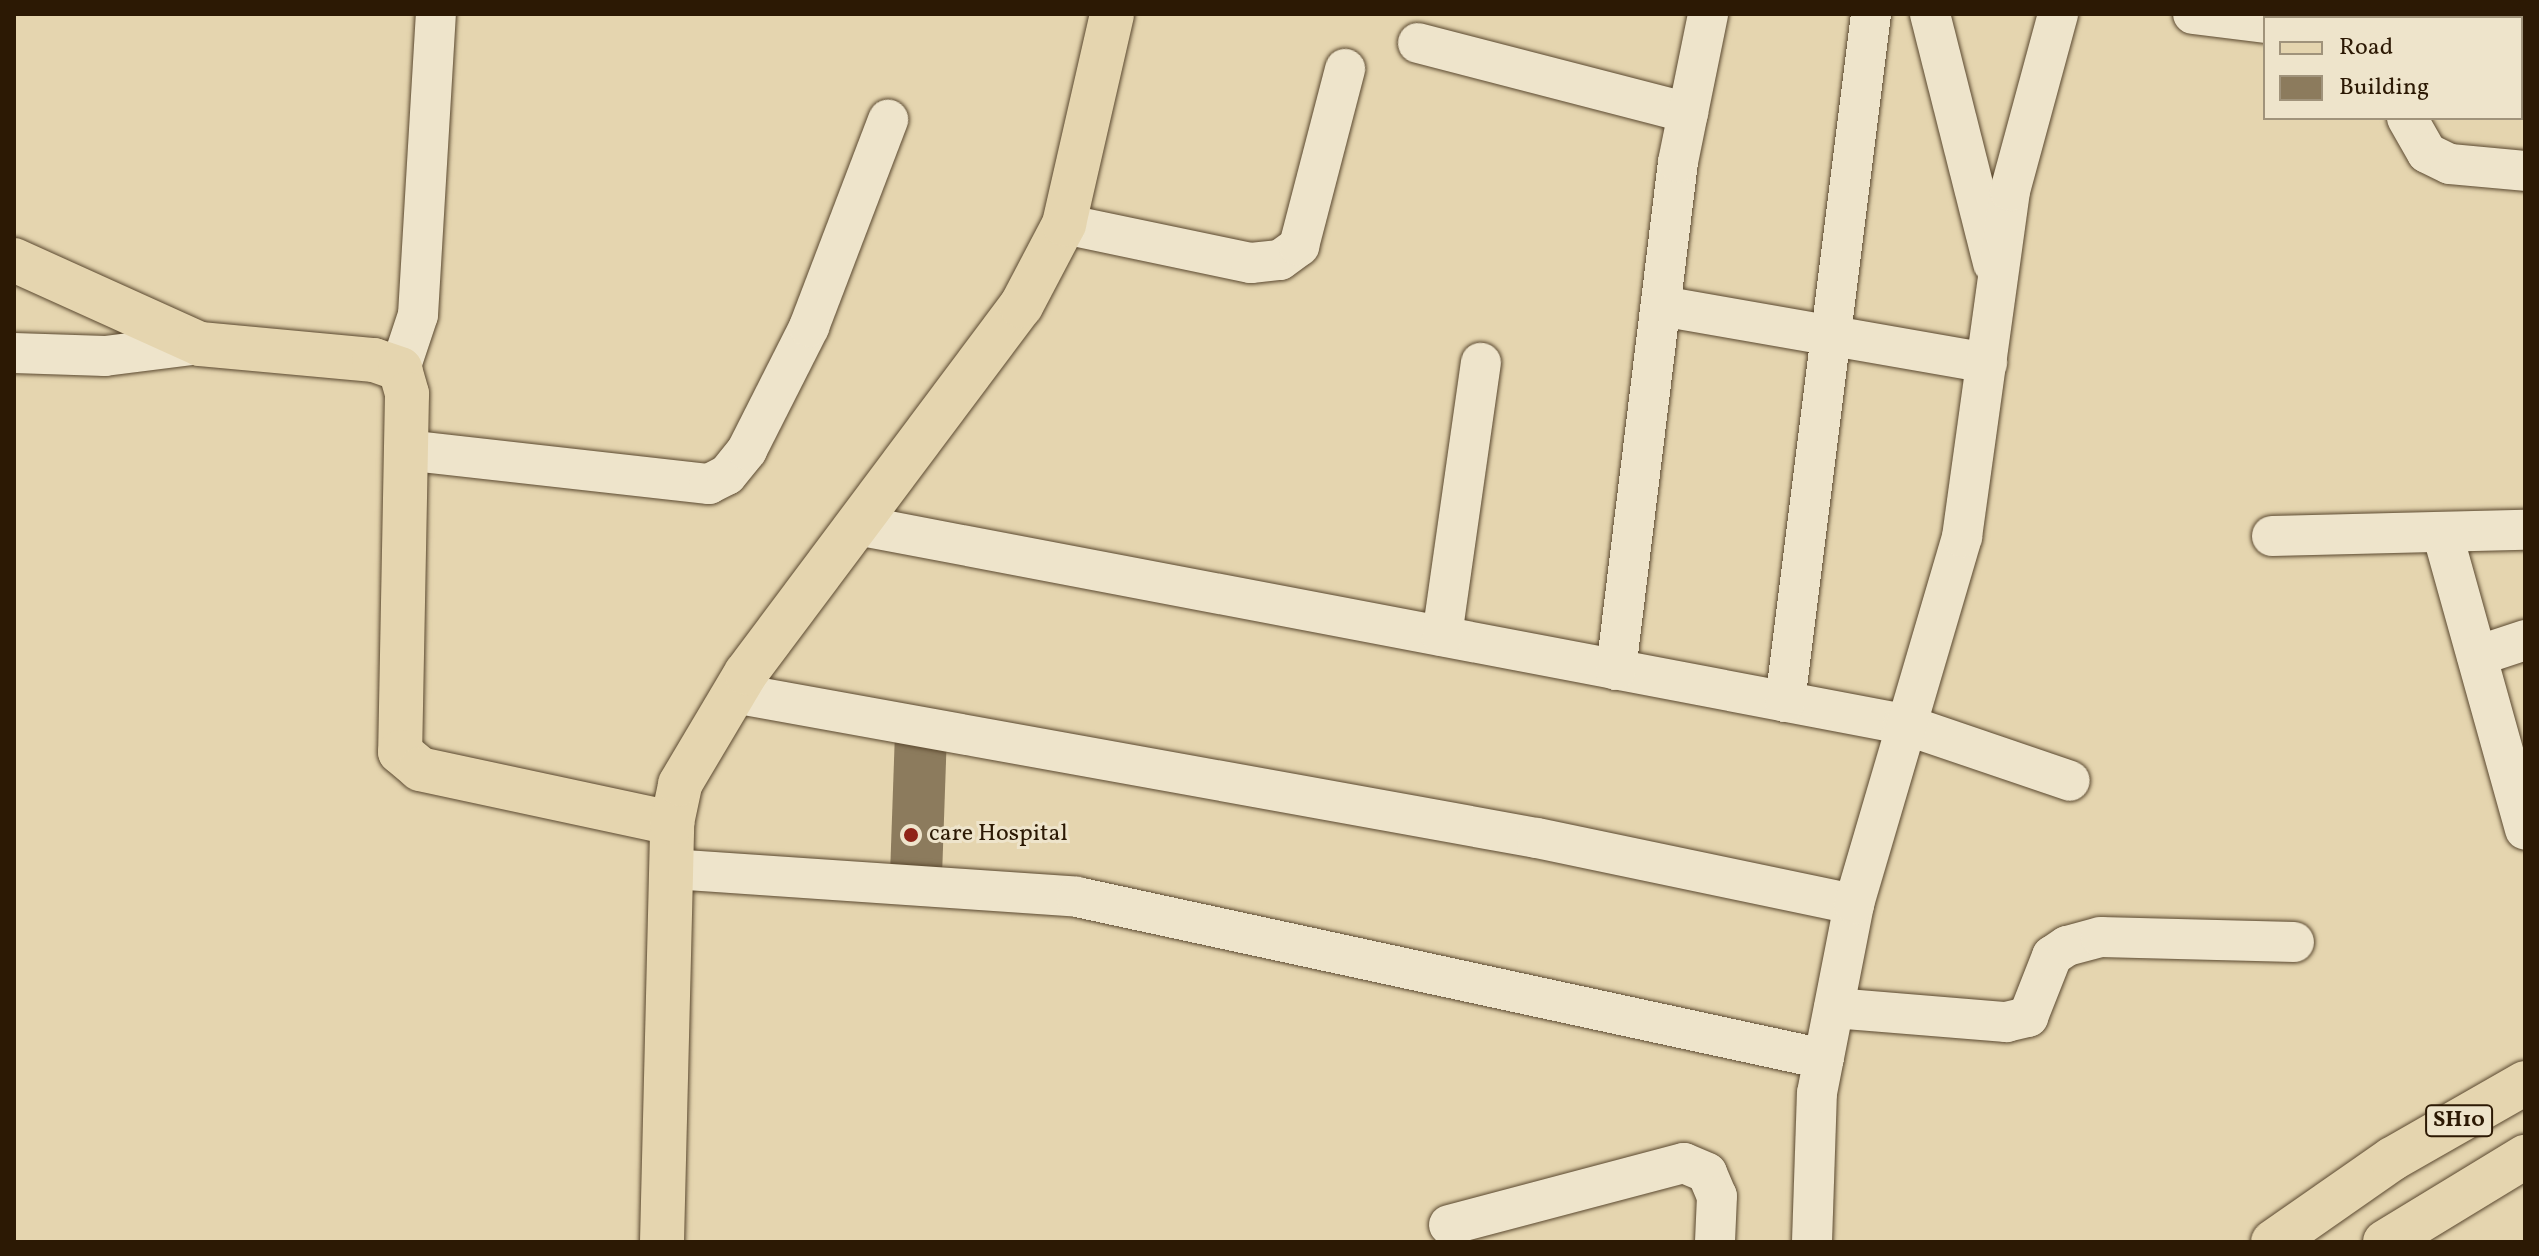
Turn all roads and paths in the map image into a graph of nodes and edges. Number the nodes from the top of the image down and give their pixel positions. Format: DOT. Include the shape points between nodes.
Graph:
graph roads {
  1 [pos="436,14"];
  2 [pos="1112,14"];
  3 [pos="1708,14"];
  4 [pos="1871,14"];
  5 [pos="1930,14"];
  6 [pos="2058,14"];
  7 [pos="2193,14"];
  8 [pos="2256,23"];
  9 [pos="1418,43"];
  10 [pos="1345,69"];
  11 [pos="1688,113"];
  12 [pos="888,120"];
  13 [pos="2408,120"];
  14 [pos="2525,171"];
  15 [pos="1064,224"];
  16 [pos="14,260"];
  17 [pos="1998,283"];
  18 [pos="1661,306"];
  19 [pos="1835,337"];
  20 [pos="200,344"];
  21 [pos="14,353"];
  22 [pos="1481,363"];
  23 [pos="1987,363"];
  24 [pos="400,369"];
  25 [pos="405,450"];
  26 [pos="857,525"];
  27 [pos="2525,530"];
  28 [pos="2442,532"];
  29 [pos="2272,536"];
  30 [pos="1442,636"];
  31 [pos="2525,640"];
  32 [pos="2477,656"];
  33 [pos="1616,670"];
  34 [pos="734,693"];
  35 [pos="1785,702"];
  36 [pos="1903,724"];
  37 [pos="2070,781"];
  38 [pos="672,823"];
  39 [pos="2525,830"];
  40 [pos="671,869"];
  41 [pos="1854,904"];
  42 [pos="2294,942"];
  43 [pos="1834,1008"];
  44 [pos="1824,1059"];
  45 [pos="2525,1083"];
  46 [pos="2525,1157"];
  47 [pos="1449,1225"];
  48 [pos="2402,1231"];
  49 [pos="662,1242"];
  50 [pos="1715,1242"];
  51 [pos="1812,1242"];
  52 [pos="2273,1242"];
  1 -- 24 [label="street" via="418,315"];
  2 -- 15 [label="main road"];
  3 -- 11 [label="street"];
  4 -- 19 [label="street"];
  5 -- 17 [label="street"];
  6 -- 17 [label="street" via="2010,191"];
  7 -- 8 [label="street"];
  9 -- 11 [label="street"];
  10 -- 15 [label="street" via="1299,246 1280,260 1251,263"];
  11 -- 18 [label="street"];
  12 -- 25 [label="street" via="809,327 747,450 727,475 709,484"];
  13 -- 14 [label="street" via="2427,153 2450,164"];
  15 -- 26 [label="main road" via="1021,306"];
  16 -- 20 [label="main road"];
  17 -- 23 [label="street"];
  18 -- 19 [label="street"];
  18 -- 33 [label="street"];
  19 -- 23 [label="street"];
  19 -- 35 [label="street"];
  20 -- 21 [label="street" via="105,356"];
  20 -- 24 [label="main road" via="374,360"];
  22 -- 30 [label="street"];
  23 -- 36 [label="street" via="1962,537"];
  24 -- 25 [label="main road"];
  25 -- 38 [label="main road" via="400,752 420,769"];
  26 -- 30 [label="street"];
  26 -- 34 [label="main road"];
  27 -- 28 [label="street"];
  28 -- 29 [label="street"];
  28 -- 32 [label="street"];
  30 -- 33 [label="street"];
  31 -- 32 [label="street"];
  32 -- 39 [label="street"];
  33 -- 35 [label="street"];
  34 -- 38 [label="main road" via="680,784"];
  34 -- 41 [label="street" via="1537,838"];
  35 -- 36 [label="street"];
  36 -- 37 [label="street"];
  36 -- 41 [label="street"];
  38 -- 40 [label="main road"];
  40 -- 44 [label="street" via="1077,897"];
  40 -- 49 [label="main road"];
  41 -- 43 [label="street"];
  42 -- 43 [label="street" via="2101,937 2067,946 2052,956 2028,1017 2006,1022"];
  43 -- 44 [label="street"];
  44 -- 51 [label="street" via="1810,1182"];
  45 -- 52 [label="main road, SH10" via="2392,1159"];
  46 -- 48 [label="main road, SH10"];
  47 -- 50 [label="street" via="1684,1163 1707,1173 1717,1196"];
}
